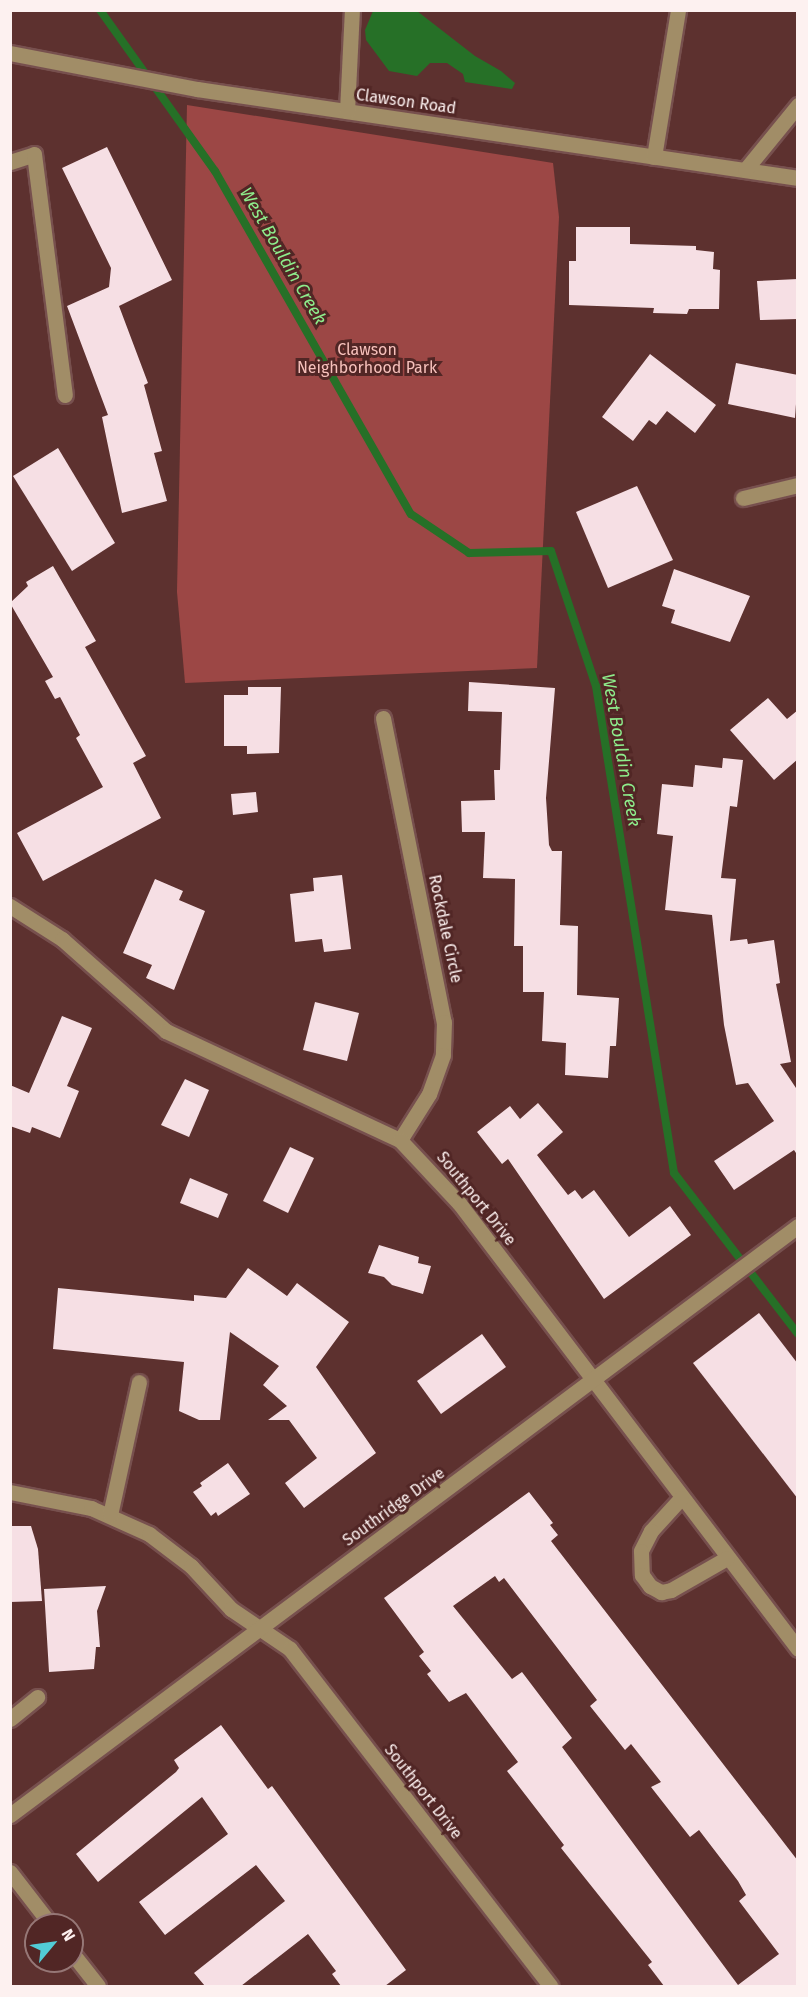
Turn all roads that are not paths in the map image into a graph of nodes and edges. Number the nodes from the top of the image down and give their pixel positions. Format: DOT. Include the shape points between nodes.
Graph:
graph roads {
  1 [pos="352,10"];
  2 [pos="678,10"];
  3 [pos="10,53"];
  4 [pos="798,105"];
  5 [pos="347,111"];
  6 [pos="654,157"];
  7 [pos="10,162"];
  8 [pos="745,170"];
  9 [pos="798,178"];
  10 [pos="65,395"];
  11 [pos="798,485"];
  12 [pos="743,498"];
  13 [pos="383,718"];
  14 [pos="10,906"];
  15 [pos="400,1140"];
  16 [pos="797,1228"];
  17 [pos="139,1382"];
  18 [pos="593,1382"];
  19 [pos="10,1492"];
  20 [pos="681,1498"];
  21 [pos="110,1515"];
  22 [pos="727,1558"];
  23 [pos="260,1628"];
  24 [pos="798,1649"];
  25 [pos="37,1697"];
  26 [pos="10,1719"];
  27 [pos="10,1815"];
  28 [pos="10,1872"];
  29 [pos="42,1913"];
  30 [pos="84,1968"];
  31 [pos="98,1986"];
  32 [pos="550,1986"];
  1 -- 5 [label="street"];
  2 -- 6 [label="street"];
  3 -- 5 [label="street, Clawson Road" via="197,89"];
  4 -- 8 [label="street"];
  5 -- 6 [label="street, Clawson Road"];
  6 -- 8 [label="street, Clawson Road"];
  7 -- 10 [label="street" via="34,154"];
  8 -- 9 [label="street, Clawson Road"];
  11 -- 12 [label="street"];
  13 -- 15 [label="street, Rockdale Circle" via="444,1022 443,1055 429,1094"];
  14 -- 15 [label="street, Southport Drive" via="62,939 166,1031"];
  15 -- 18 [label="street, Southport Drive" via="459,1203"];
  16 -- 18 [label="street, Southridge Drive"];
  17 -- 21 [label="street"];
  18 -- 20 [label="street, Southport Drive"];
  18 -- 23 [label="street, Southridge Drive"];
  19 -- 21 [label="street, Southport Drive"];
  20 -- 22 [label="street, Southport Drive"];
  20 -- 22 [label="street" via="651,1531 641,1551 642,1575 650,1586 661,1592 671,1590"];
  21 -- 23 [label="street, Southport Drive" via="149,1534 191,1566 231,1609"];
  22 -- 24 [label="street, Southport Drive"];
  23 -- 27 [label="street, Southridge Drive"];
  23 -- 32 [label="street, Southport Drive" via="290,1649"];
  25 -- 26 [label="street"];
  28 -- 29 [label="street"];
  30 -- 31 [label="street"];
}
